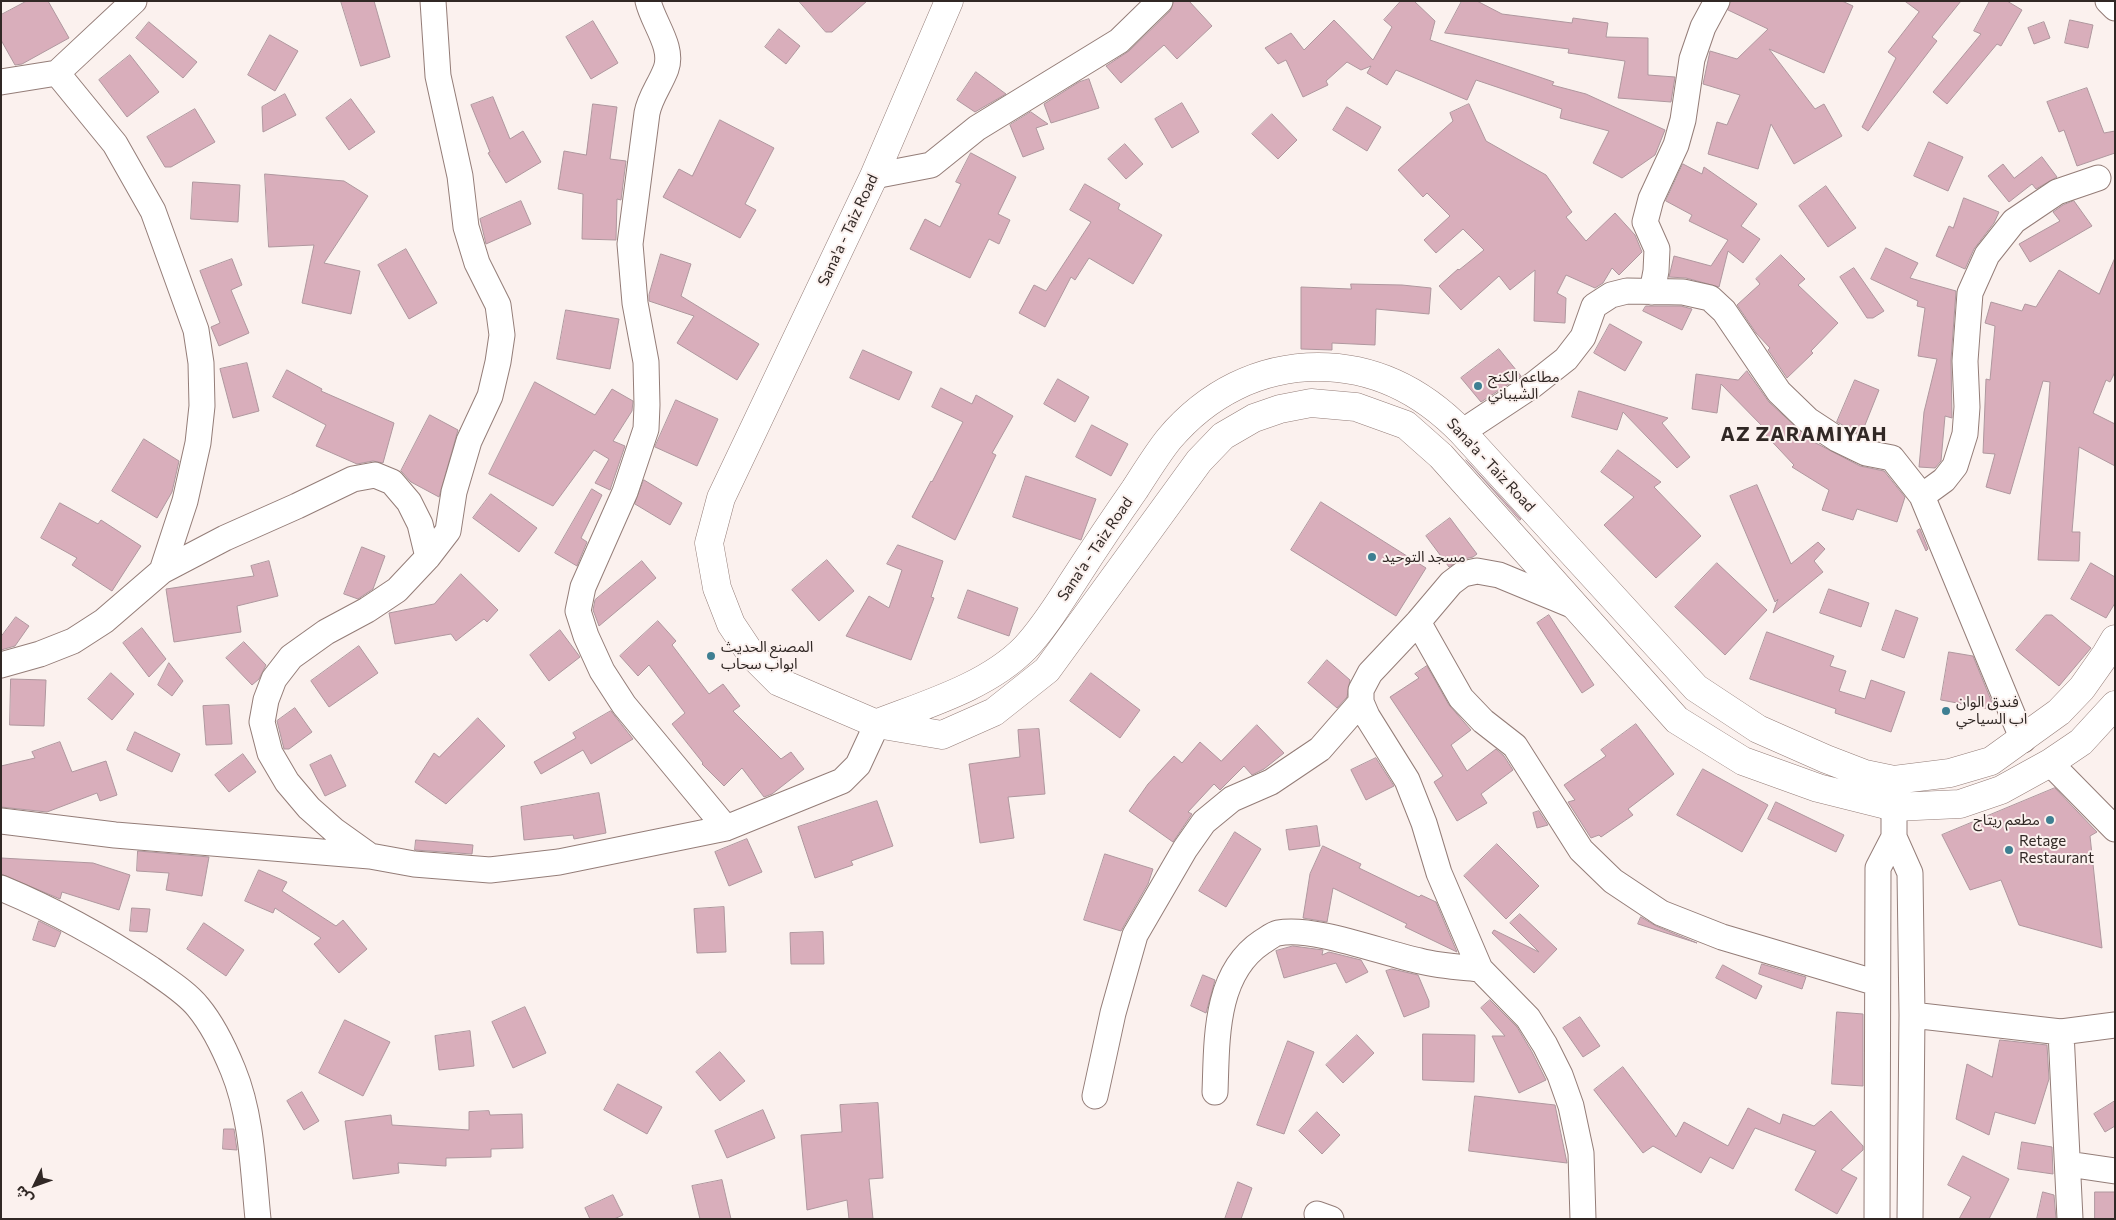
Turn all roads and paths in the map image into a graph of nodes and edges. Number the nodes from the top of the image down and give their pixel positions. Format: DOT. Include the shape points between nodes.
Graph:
graph roads {
  1 [pos="134,1"];
  2 [pos="433,1"];
  3 [pos="648,1"];
  4 [pos="949,1"];
  5 [pos="1160,1"];
  6 [pos="1717,1"];
  7 [pos="2108,1"];
  8 [pos="2115,8"];
  9 [pos="58,73"];
  10 [pos="1,82"];
  11 [pos="874,176"];
  12 [pos="2098,178"];
  13 [pos="1652,292"];
  14 [pos="1462,432"];
  15 [pos="1922,496"];
  16 [pos="428,557"];
  17 [pos="162,570"];
  18 [pos="1574,606"];
  19 [pos="1418,622"];
  20 [pos="2115,639"];
  21 [pos="1,665"];
  22 [pos="1361,702"];
  23 [pos="2115,705"];
  24 [pos="877,724"];
  25 [pos="2022,740"];
  26 [pos="2050,763"];
  27 [pos="1894,780"];
  28 [pos="1894,807"];
  29 [pos="1,822"];
  30 [pos="726,828"];
  31 [pos="2115,829"];
  32 [pos="1894,837"];
  33 [pos="370,856"];
  34 [pos="1,888"];
  35 [pos="1480,969"];
  36 [pos="1877,983"];
  37 [pos="1912,1015"];
  38 [pos="2115,1025"];
  39 [pos="2061,1032"];
  40 [pos="1215,1092"];
  41 [pos="1095,1096"];
  42 [pos="2068,1164"];
  43 [pos="2115,1171"];
  44 [pos="258,1219"];
  45 [pos="1583,1219"];
  46 [pos="1877,1219"];
  47 [pos="1910,1219"];
  48 [pos="2070,1219"];
  1 -- 9 [label="street"];
  2 -- 16 [label="street" via="438,76 460,176 466,226 477,263 498,305 502,335 490,396 469,441 454,492 448,531"];
  3 -- 30 [label="street" via="668,53 666,68 646,113 630,244 635,303 646,362 646,429 625,492 583,587 578,611 602,671 624,705"];
  4 -- 11 [label="highway, Sana'a - Taiz Road"];
  5 -- 11 [label="street" via="1119,41 977,128 931,164"];
  6 -- 13 [label="street" via="1703,27 1692,59 1676,145 1651,199 1645,222 1657,249"];
  7 -- 8 [label="street"];
  9 -- 10 [label="street"];
  9 -- 17 [label="street" via="116,144 153,212 196,330 202,406 198,443 185,502"];
  11 -- 24 [label="highway, Sana'a - Taiz Road" via="721,498 710,544 717,588 731,624 751,654 779,682"];
  12 -- 15 [label="street" via="2057,192 2014,222 1987,256 1970,292 1965,361 1965,434 1955,466 1944,480"];
  13 -- 14 [label="street" via="1627,291 1594,306 1583,337 1566,359"];
  13 -- 15 [label="street" via="1683,292 1710,298 1724,311 1779,392 1808,420 1866,453 1892,458"];
  14 -- 24 [label="highway, Sana'a - Taiz Road" via="1412,391 1386,379 1334,367 1300,367 1271,372 1231,387 1204,405 1169,439 1054,612 1025,648 983,680"];
  14 -- 27 [label="highway, Sana'a - Taiz Road" via="1696,688 1758,729 1826,760"];
  15 -- 25 [label="street"];
  16 -- 17 [label="street" via="420,524 409,502 392,482 375,475 353,479"];
  16 -- 33 [label="street" via="397,590 326,632 291,658 274,679 266,700 262,722 270,753 287,782 309,808"];
  17 -- 21 [label="street" via="104,621 73,641"];
  18 -- 19 [label="street" via="1499,576 1477,571 1464,574 1451,583"];
  18 -- 24 [label="highway, Sana'a - Taiz Road" via="1441,456 1406,425 1356,407 1311,403 1254,418 1223,436 1199,461 1047,670 994,712 942,735"];
  18 -- 28 [label="highway, Sana'a - Taiz Road" via="1677,720 1743,761 1818,788"];
  19 -- 22 [label="street" via="1370,673 1361,690"];
  19 -- 36 [label="street" via="1461,698 1483,722 1515,746 1581,850 1613,881 1661,913 1722,937"];
  20 -- 25 [label="highway, Sana'a - Taiz Road" via="2077,694 2060,712"];
  22 -- 35 [label="street" via="1407,780 1439,873"];
  22 -- 41 [label="street" via="1320,749 1271,782 1232,799 1204,822 1185,849 1135,935 1113,1013"];
  23 -- 26 [label="highway, Sana'a - Taiz Road" via="2082,742"];
  24 -- 30 [label="street" via="858,765 842,781"];
  25 -- 27 [label="highway, Sana'a - Taiz Road" via="1991,761 1950,773"];
  26 -- 28 [label="highway, Sana'a - Taiz Road" via="2001,790 1960,804"];
  26 -- 31 [label="street"];
  27 -- 28 [label="highway"];
  28 -- 32 [label="street"];
  29 -- 33 [label="street"];
  30 -- 33 [label="street" via="558,862 490,870 414,864"];
  32 -- 36 [label="street" via="1878,868"];
  32 -- 37 [label="street" via="1910,873"];
  34 -- 44 [label="street" via="40,904 116,945 164,978 197,1006 234,1071 245,1112"];
  35 -- 40 [label="street" via="1421,962 1296,931 1276,933 1239,964 1228,984 1218,1030"];
  35 -- 45 [label="street" via="1528,1018 1560,1075 1572,1106 1581,1153"];
  36 -- 46 [label="street"];
  37 -- 39 [label="street"];
  37 -- 47 [label="street"];
  38 -- 39 [label="street"];
  39 -- 42 [label="street"];
  42 -- 43 [label="street"];
  42 -- 48 [label="street"];
}
